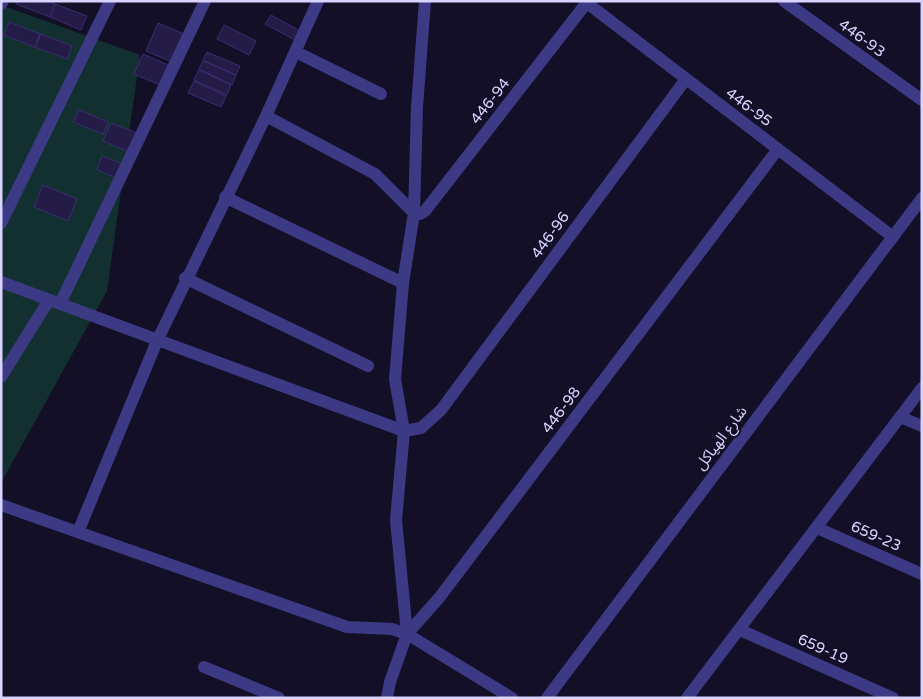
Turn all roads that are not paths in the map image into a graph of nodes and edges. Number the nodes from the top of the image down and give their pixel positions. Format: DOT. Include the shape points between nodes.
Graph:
graph roads {
  1 [pos="110,1"];
  2 [pos="205,1"];
  3 [pos="318,1"];
  4 [pos="425,1"];
  5 [pos="784,1"];
  6 [pos="587,2"];
  7 [pos="296,52"];
  8 [pos="686,79"];
  9 [pos="381,94"];
  10 [pos="922,100"];
  11 [pos="266,116"];
  12 [pos="778,149"];
  13 [pos="225,197"];
  14 [pos="922,198"];
  15 [pos="414,213"];
  16 [pos="1,223"];
  17 [pos="893,236"];
  18 [pos="185,278"];
  19 [pos="1,282"];
  20 [pos="403,282"];
  21 [pos="54,302"];
  22 [pos="157,341"];
  23 [pos="368,366"];
  24 [pos="1,377"];
  25 [pos="922,388"];
  26 [pos="900,417"];
  27 [pos="922,426"];
  28 [pos="404,431"];
  29 [pos="1,505"];
  30 [pos="817,528"];
  31 [pos="78,532"];
  32 [pos="922,574"];
  33 [pos="740,630"];
  34 [pos="407,634"];
  35 [pos="204,667"];
  36 [pos="279,698"];
  37 [pos="387,698"];
  38 [pos="512,698"];
  39 [pos="547,698"];
  40 [pos="688,698"];
  41 [pos="893,698"];
  1 -- 16 [label="street"];
  2 -- 21 [label="street"];
  3 -- 7 [label="street"];
  4 -- 15 [label="street"];
  5 -- 10 [label="street, 446-93"];
  6 -- 8 [label="street, 446-95"];
  6 -- 15 [label="street, 446-94" via="425,211"];
  7 -- 9 [label="street"];
  7 -- 11 [label="street"];
  8 -- 12 [label="street, 446-95"];
  8 -- 28 [label="street, 446-96" via="441,410 421,428"];
  11 -- 13 [label="street"];
  11 -- 15 [label="street" via="375,174"];
  12 -- 17 [label="street, 446-95"];
  12 -- 34 [label="street, 446-98" via="450,582"];
  13 -- 18 [label="street"];
  13 -- 20 [label="street"];
  14 -- 17 [label="street, شارع الهياكل"];
  15 -- 20 [label="street"];
  17 -- 39 [label="street, شارع الهياكل"];
  18 -- 22 [label="street"];
  18 -- 23 [label="street"];
  19 -- 21 [label="street"];
  20 -- 28 [label="street" via="395,379"];
  21 -- 22 [label="street"];
  21 -- 24 [label="street"];
  22 -- 28 [label="street"];
  22 -- 31 [label="street"];
  25 -- 26 [label="street"];
  26 -- 27 [label="street"];
  26 -- 30 [label="street"];
  28 -- 34 [label="street" via="396,520"];
  29 -- 31 [label="street"];
  30 -- 32 [label="street, 659-23"];
  30 -- 33 [label="street"];
  31 -- 34 [label="street" via="347,627 372,627"];
  33 -- 40 [label="street"];
  33 -- 41 [label="street, 659-19"];
  34 -- 37 [label="street, 446-98"];
  34 -- 38 [label="street"];
  35 -- 36 [label="street"];
}
